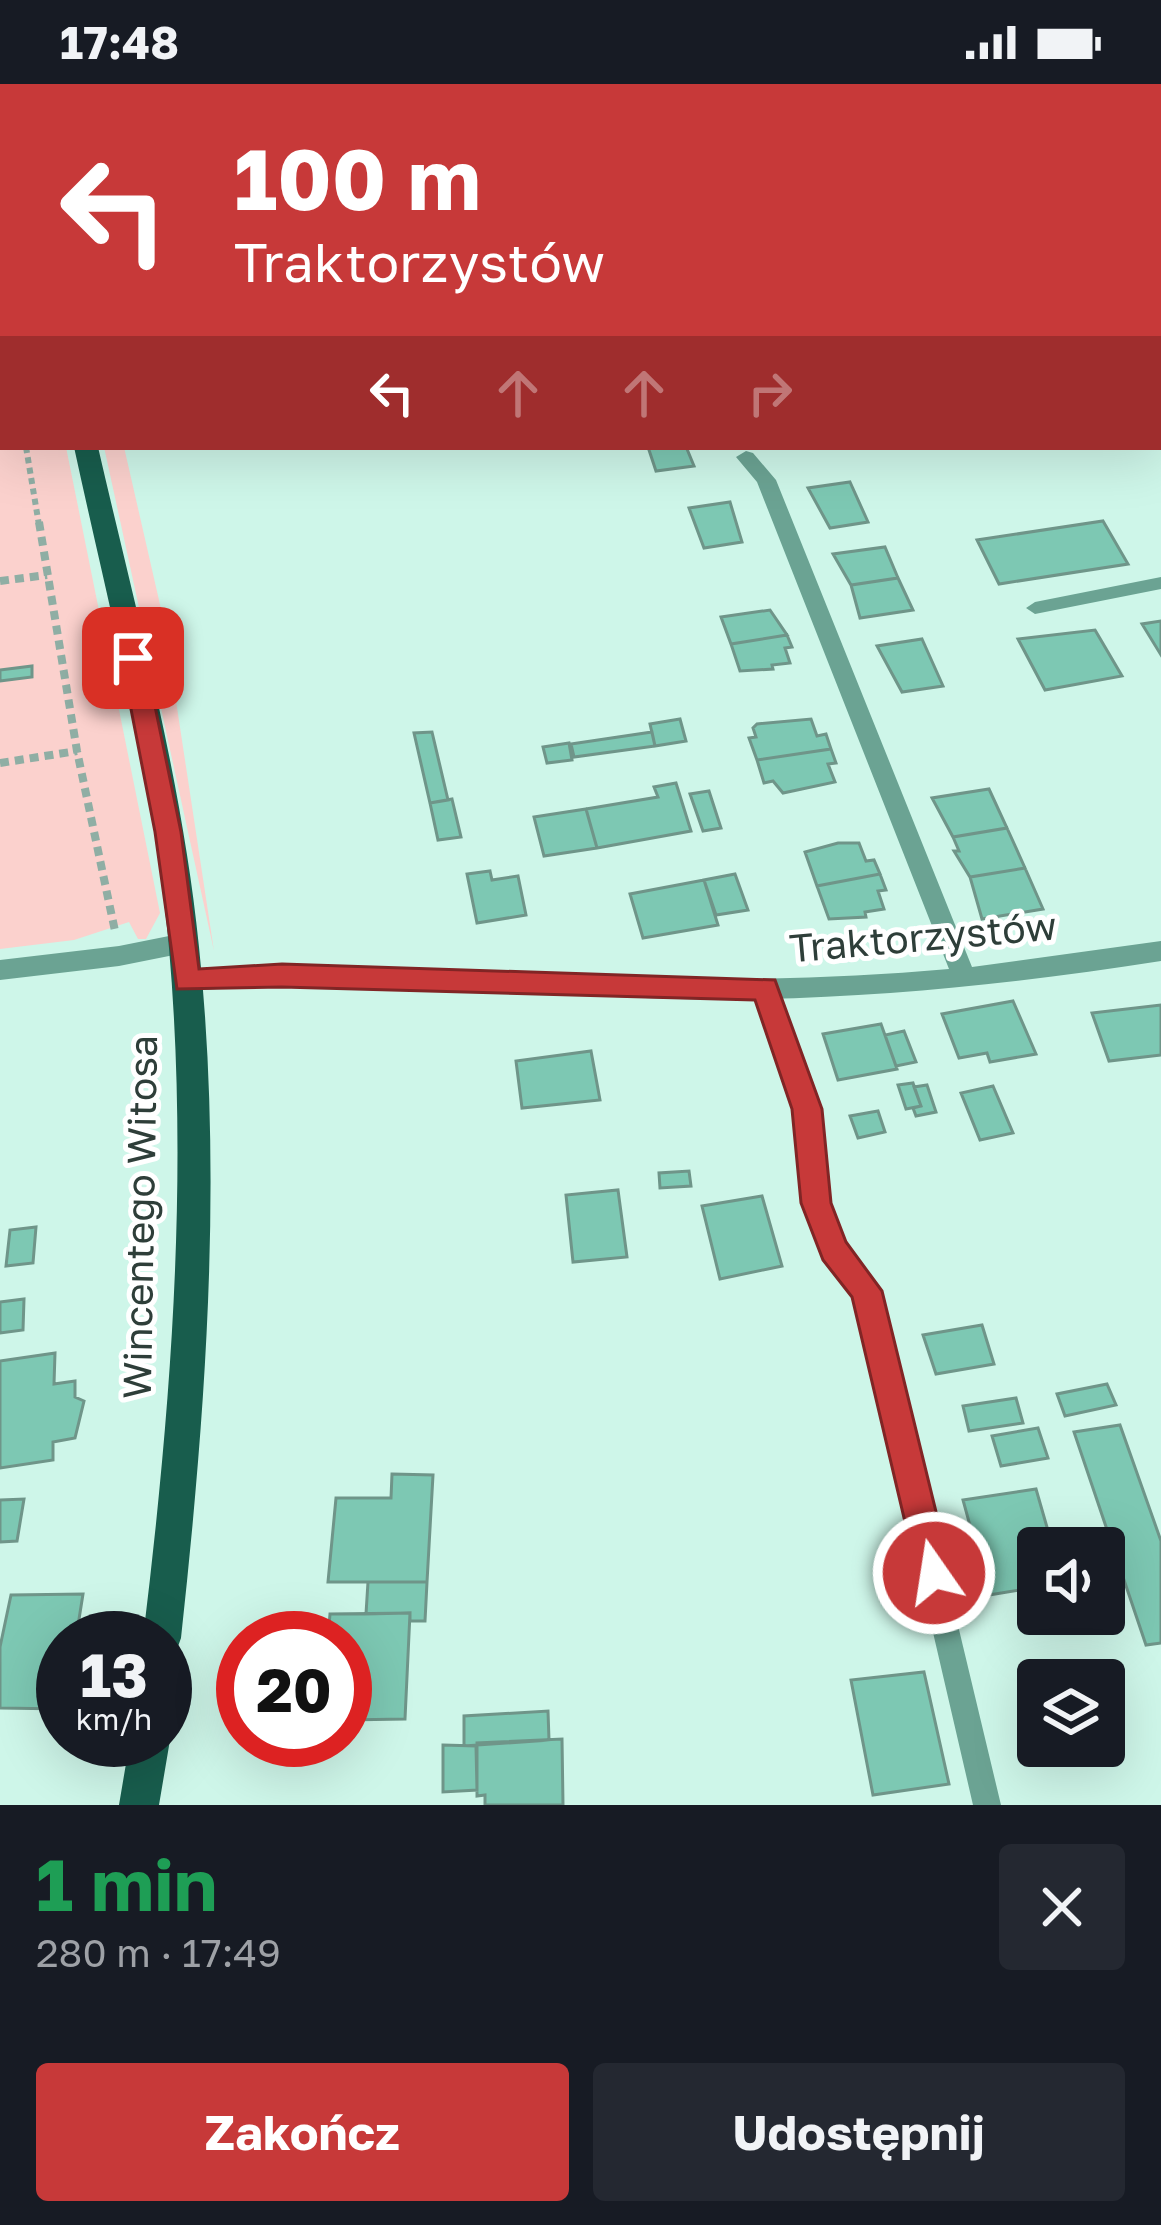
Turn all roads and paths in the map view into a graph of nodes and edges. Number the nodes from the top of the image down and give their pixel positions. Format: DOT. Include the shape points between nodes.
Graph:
graph roads {
  1 [pos="26,450"];
  2 [pos="87,450"];
  3 [pos="746,457"];
  4 [pos="47,575"];
  5 [pos="0,581"];
  6 [pos="1161,584"];
  7 [pos="1036,608"];
  8 [pos="77,752"];
  9 [pos="0,763"];
  10 [pos="184,943"];
  11 [pos="1161,951"];
  12 [pos="119,956"];
  13 [pos="0,970"];
  14 [pos="964,977"];
  15 [pos="187,981"];
  16 [pos="765,988"];
  17 [pos="164,1611"];
  18 [pos="145,1767"];
  19 [pos="139,1805"];
  20 [pos="987,1805"];
  1 -- 4 [label="path"];
  2 -- 10 [label="main road, Wincentego Witosa"];
  3 -- 14 [label="street" via="766,480"];
  4 -- 5 [label="path"];
  4 -- 8 [label="path"];
  6 -- 7 [label="lane"];
  8 -- 9 [label="path"];
  8 -- 12 [label="path"];
  10 -- 12 [label="street"];
  10 -- 15 [label="main road, Wincentego Witosa"];
  11 -- 14 [label="street, Traktorzystów"];
  12 -- 13 [label="street"];
  14 -- 16 [label="street, Traktorzystów"];
  15 -- 16 [label="street, Traktorzystów" via="282,975"];
  15 -- 17 [label="main road, Wincentego Witosa" via="193,1265"];
  16 -- 20 [label="lane" via="807,1109 816,1203 834,1250 866,1291"];
  18 -- 19 [label="main road"];
}
